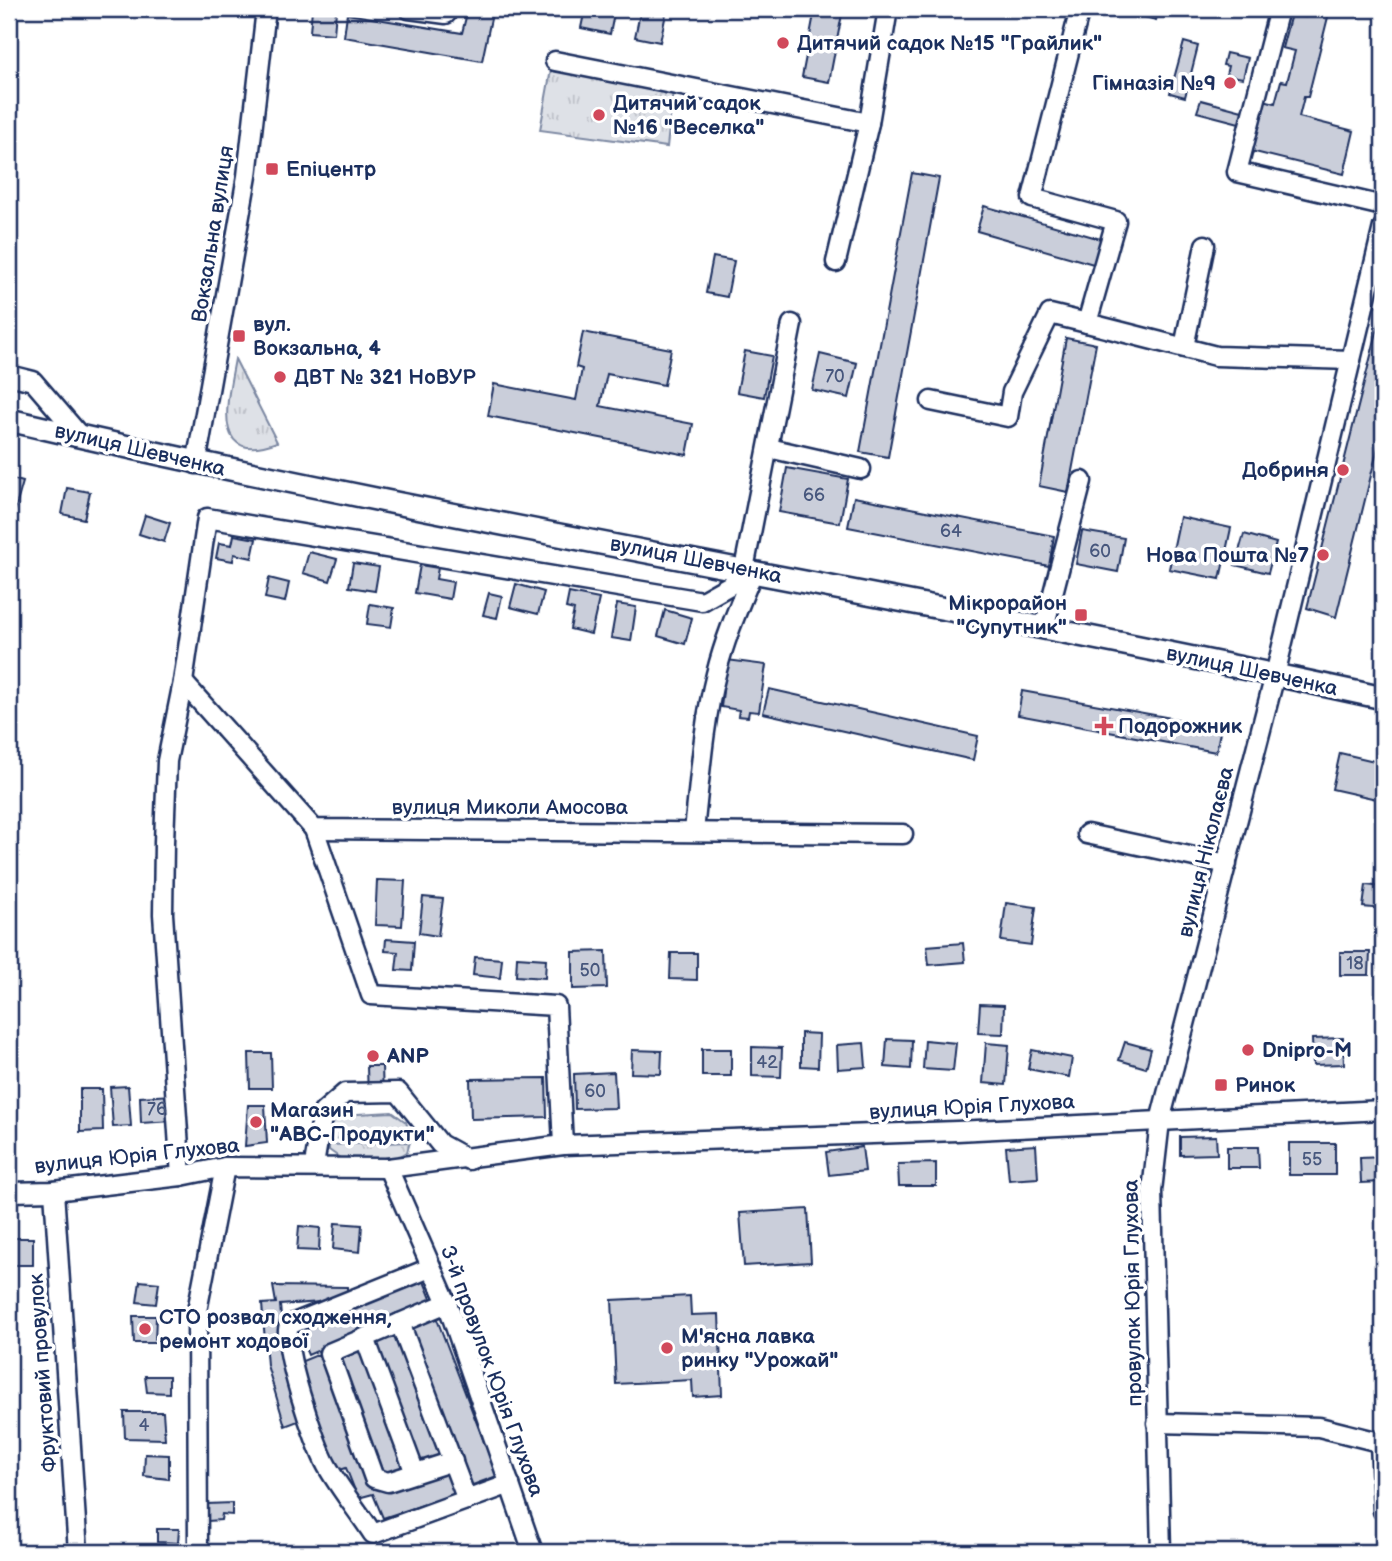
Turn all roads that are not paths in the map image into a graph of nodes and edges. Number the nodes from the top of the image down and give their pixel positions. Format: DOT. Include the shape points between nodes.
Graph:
graph roads {
  1 [pos="266,9"];
  2 [pos="409,9"];
  3 [pos="447,9"];
  4 [pos="888,9"];
  5 [pos="1080,9"];
  6 [pos="1279,9"];
  7 [pos="555,61"];
  8 [pos="869,123"];
  9 [pos="1383,206"];
  10 [pos="1383,227"];
  11 [pos="1205,246"];
  12 [pos="836,262"];
  13 [pos="1087,323"];
  14 [pos="792,324"];
  15 [pos="1184,347"];
  16 [pos="1350,360"];
  17 [pos="9,375"];
  18 [pos="931,401"];
  19 [pos="9,420"];
  20 [pos="81,437"];
  21 [pos="769,448"];
  22 [pos="196,464"];
  23 [pos="861,469"];
  24 [pos="1082,481"];
  25 [pos="748,570"];
  26 [pos="1044,628"];
  27 [pos="1275,675"];
  28 [pos="183,682"];
  29 [pos="1383,698"];
  30 [pos="314,829"];
  31 [pos="694,831"];
  32 [pos="903,834"];
  33 [pos="1087,834"];
  34 [pos="1227,864"];
  35 [pos="1383,1110"];
  36 [pos="1160,1121"];
  37 [pos="563,1145"];
  38 [pos="469,1160"];
  39 [pos="314,1165"];
  40 [pos="225,1167"];
  41 [pos="388,1168"];
  42 [pos="181,1176"];
  43 [pos="54,1191"];
  44 [pos="9,1192"];
  45 [pos="430,1268"];
  46 [pos="447,1303"];
  47 [pos="400,1323"];
  48 [pos="365,1338"];
  49 [pos="1157,1423"];
  50 [pos="1382,1443"];
  51 [pos="453,1461"];
  52 [pos="415,1473"];
  53 [pos="510,1484"];
  54 [pos="467,1500"];
  55 [pos="1383,1511"];
  56 [pos="78,1552"];
  57 [pos="198,1552"];
  58 [pos="534,1552"];
  59 [pos="1161,1552"];
  1 -- 22 [label="street, Вокзальна вулиця" via="247,176"];
  2 -- 3 [label="street" via="446,15"];
  4 -- 8 [label="street"];
  5 -- 13 [label="street" via="1032,198 1116,221"];
  6 -- 9 [label="street" via="1237,172"];
  7 -- 8 [label="street"];
  8 -- 12 [label="street"];
  10 -- 16 [label="street, вулиця Ніколаєва"];
  11 -- 15 [label="street"];
  13 -- 15 [label="street"];
  13 -- 18 [label="street" via="1050,314 1012,392 1007,417"];
  14 -- 21 [label="street"];
  15 -- 16 [label="street" via="1216,356"];
  16 -- 27 [label="street, вулиця Ніколаєва"];
  17 -- 20 [label="street" via="33,381"];
  19 -- 20 [label="main road, вулиця Шевченка"];
  20 -- 22 [label="main road, вулиця Шевченка"];
  21 -- 23 [label="street"];
  21 -- 25 [label="street"];
  22 -- 25 [label="main road, вулиця Шевченка"];
  24 -- 26 [label="street"];
  25 -- 26 [label="main road, вулиця Шевченка"];
  25 -- 28 [label="street" via="702,601 207,518"];
  25 -- 31 [label="street" via="716,675"];
  26 -- 27 [label="main road, вулиця Шевченка"];
  27 -- 29 [label="main road, вулиця Шевченка"];
  27 -- 34 [label="street, вулиця Ніколаєва"];
  28 -- 30 [label="street"];
  28 -- 42 [label="street" via="167,761 163,914"];
  30 -- 31 [label="street, вулиця Миколи Амосова"];
  30 -- 37 [label="street" via="371,995 556,1006"];
  31 -- 32 [label="street, вулиця Миколи Амосова"];
  33 -- 34 [label="street"];
  34 -- 36 [label="street, вулиця Ніколаєва"];
  35 -- 36 [label="street, вулиця Юрія Глухова"];
  36 -- 37 [label="street, вулиця Юрія Глухова"];
  36 -- 49 [label="street, провулок Юрія Глухова" via="1152,1191"];
  37 -- 38 [label="street, вулиця Юрія Глухова"];
  38 -- 39 [label="street" via="439,1144 398,1092 345,1093 323,1112"];
  38 -- 41 [label="street, вулиця Юрія Глухова"];
  39 -- 40 [label="street, вулиця Юрія Глухова"];
  39 -- 41 [label="street, вулиця Юрія Глухова"];
  40 -- 42 [label="street, вулиця Юрія Глухова"];
  40 -- 57 [label="street" via="197,1311"];
  41 -- 45 [label="street, 3-й провулок Юрія Глухова"];
  42 -- 43 [label="street, вулиця Юрія Глухова"];
  43 -- 44 [label="street, вулиця Юрія Глухова"];
  43 -- 56 [label="street, Фруктовий провулок"];
  45 -- 46 [label="street, 3-й провулок Юрія Глухова"];
  45 -- 54 [label="street" via="293,1322 286,1331 291,1363 326,1465 373,1534"];
  46 -- 47 [label="street"];
  46 -- 53 [label="street, 3-й провулок Юрія Глухова"];
  47 -- 48 [label="street"];
  47 -- 51 [label="street"];
  48 -- 52 [label="street"];
  48 -- 52 [label="street" via="329,1353 374,1478 388,1482"];
  49 -- 50 [label="street, провулок Юрія Глухова" via="1319,1427"];
  49 -- 59 [label="street, провулок Юрія Глухова"];
  50 -- 55 [label="street"];
  51 -- 52 [label="street"];
  51 -- 54 [label="street"];
  53 -- 54 [label="street"];
  53 -- 58 [label="street, 3-й провулок Юрія Глухова"];
}
